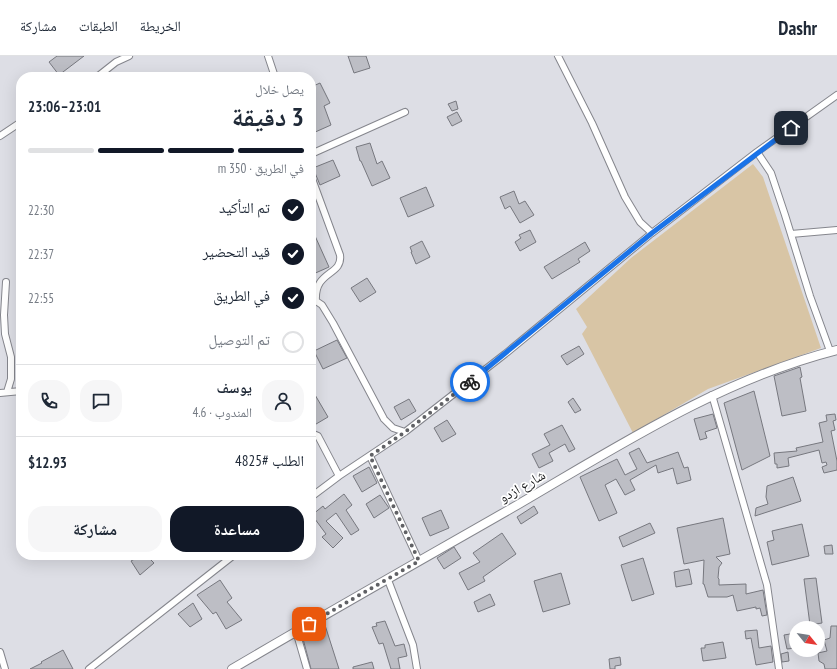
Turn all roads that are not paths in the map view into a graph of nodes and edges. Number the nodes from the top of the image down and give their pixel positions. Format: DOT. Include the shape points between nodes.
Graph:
graph roads {
  1 [pos="129,56"];
  2 [pos="268,56"];
  3 [pos="558,56"];
  4 [pos="115,59"];
  5 [pos="102,72"];
  6 [pos="273,72"];
  7 [pos="837,95"];
  8 [pos="405,112"];
  9 [pos="16,125"];
  10 [pos="0,136"];
  11 [pos="316,152"];
  12 [pos="757,152"];
  13 [pos="316,190"];
  14 [pos="837,230"];
  15 [pos="652,233"];
  16 [pos="791,234"];
  17 [pos="6,282"];
  18 [pos="316,293"];
  19 [pos="316,301"];
  20 [pos="834,350"];
  21 [pos="16,392"];
  22 [pos="3,393"];
  23 [pos="712,395"];
  24 [pos="405,432"];
  25 [pos="316,435"];
  26 [pos="370,456"];
  27 [pos="339,476"];
  28 [pos="316,493"];
  29 [pos="228,560"];
  30 [pos="419,561"];
  31 [pos="388,580"];
  32 [pos="296,631"];
  33 [pos="0,652"];
  34 [pos="5,669"];
  35 [pos="89,669"];
  36 [pos="232,669"];
  37 [pos="307,669"];
  38 [pos="418,669"];
  39 [pos="779,669"];
  1 -- 4 [label="street"];
  2 -- 6 [label="street"];
  3 -- 15 [label="street" via="624,197 640,222"];
  4 -- 5 [label="street"];
  7 -- 12 [label="street"];
  8 -- 11 [label="street"];
  9 -- 10 [label="street"];
  12 -- 15 [label="street"];
  12 -- 16 [label="street" via="771,173"];
  13 -- 18 [label="street" via="341,260 339,267 322,279"];
  14 -- 16 [label="street"];
  15 -- 24 [label="street"];
  16 -- 20 [label="street" via="810,296"];
  17 -- 22 [label="street" via="4,315 5,334 11,357 11,379"];
  19 -- 24 [label="street" via="322,305 333,323 384,419 394,428"];
  20 -- 23 [label="street, شارع ازدو" via="782,367"];
  21 -- 22 [label="street"];
  23 -- 30 [label="street, شارع ازدو" via="631,438"];
  23 -- 39 [label="street" via="767,585"];
  24 -- 26 [label="street"];
  25 -- 27 [label="street"];
  26 -- 27 [label="street"];
  26 -- 30 [label="street"];
  27 -- 28 [label="street"];
  29 -- 35 [label="street"];
  30 -- 31 [label="street, شارع ازدو"];
  31 -- 32 [label="street, شارع ازدو"];
  31 -- 38 [label="street" via="413,645"];
  32 -- 36 [label="street, شارع ازدو"];
  32 -- 37 [label="street"];
  33 -- 34 [label="street"];
}
